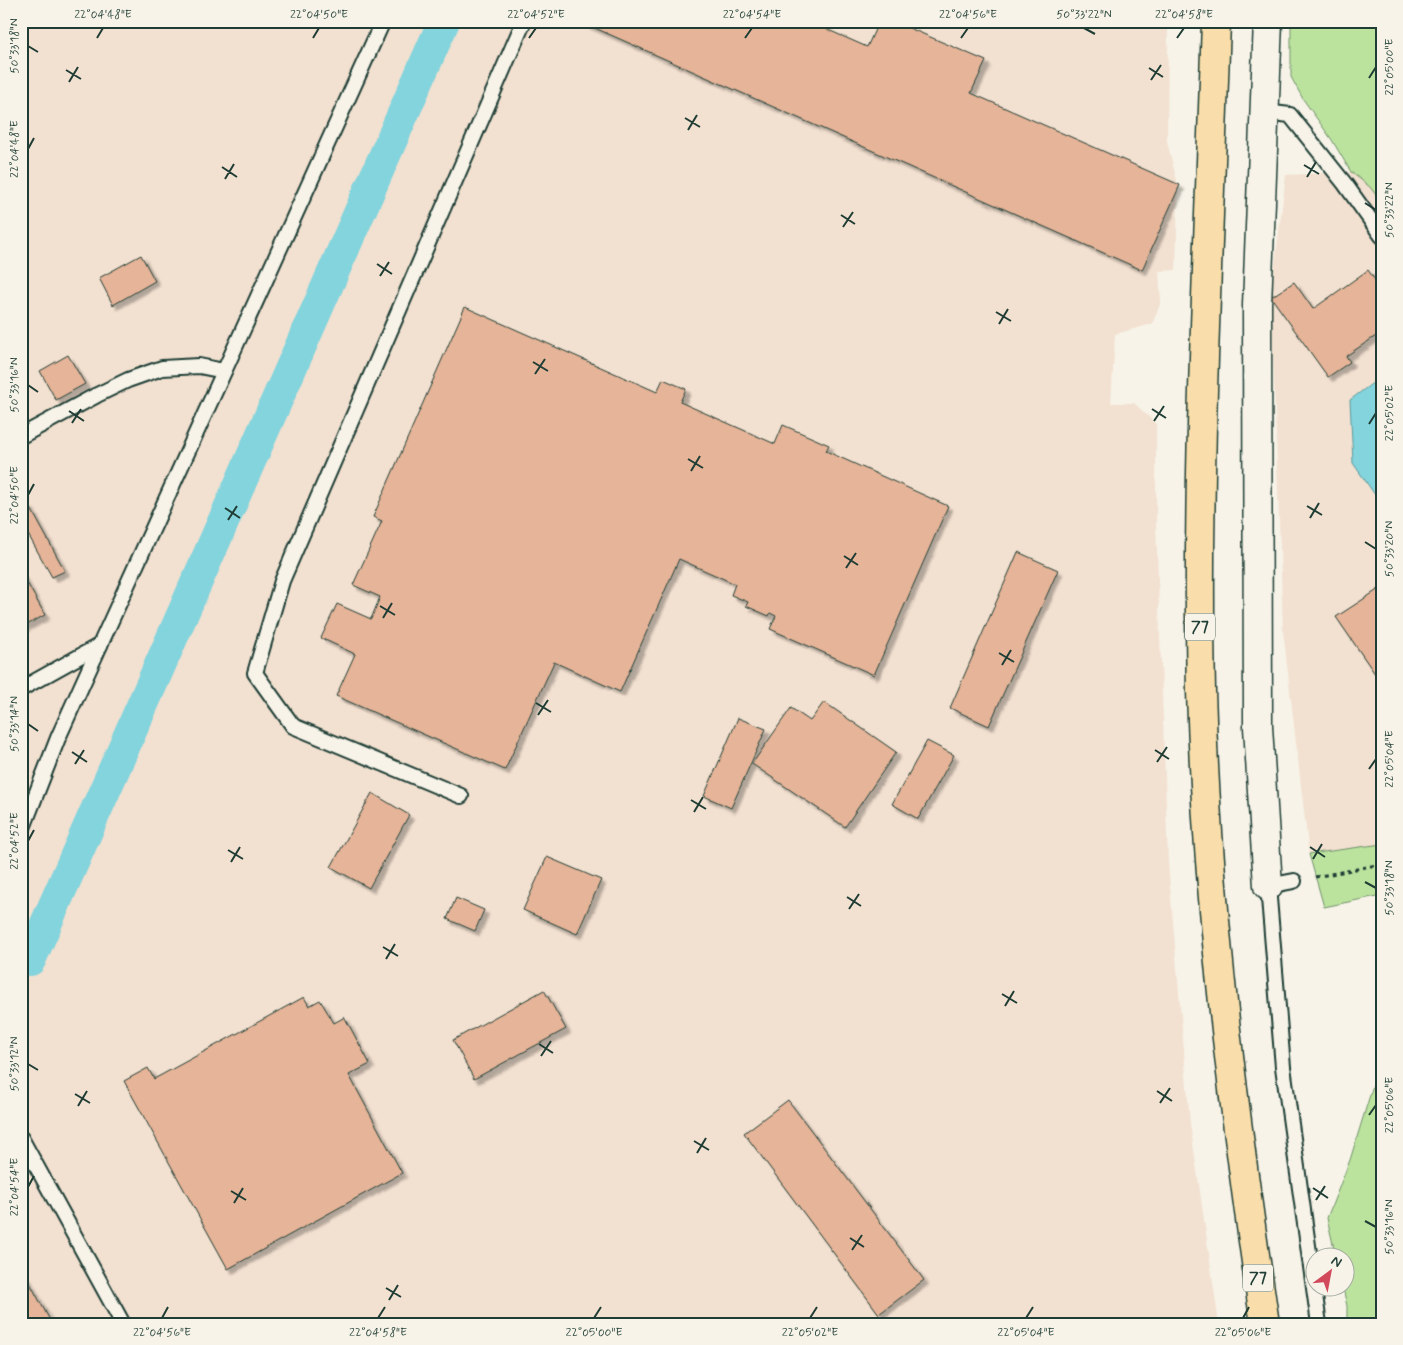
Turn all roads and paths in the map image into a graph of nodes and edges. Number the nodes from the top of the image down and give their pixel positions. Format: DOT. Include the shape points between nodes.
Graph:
graph roads {
  1 [pos="383,21"];
  2 [pos="524,21"];
  3 [pos="1216,21"];
  4 [pos="1268,21"];
  5 [pos="1265,112"];
  6 [pos="1382,236"];
  7 [pos="224,371"];
  8 [pos="21,436"];
  9 [pos="100,645"];
  10 [pos="21,690"];
  11 [pos="461,796"];
  12 [pos="21,833"];
  13 [pos="1382,864"];
  14 [pos="1294,881"];
  15 [pos="1268,886"];
  16 [pos="21,1138"];
  17 [pos="123,1324"];
  18 [pos="1265,1324"];
  19 [pos="1320,1324"];
  1 -- 7 [label="lane"];
  2 -- 11 [label="lane" via="282,581 255,673 293,726"];
  3 -- 18 [label="main road, 77" via="1200,496 1202,708 1217,956"];
  4 -- 5 [label="street"];
  5 -- 6 [label="lane" via="1290,115"];
  5 -- 15 [label="street" via="1256,304 1257,632 1258,727"];
  7 -- 8 [label="lane" via="199,366 162,368 128,380"];
  7 -- 9 [label="lane"];
  9 -- 10 [label="lane"];
  9 -- 12 [label="lane" via="58,738"];
  13 -- 14 [label="path"];
  14 -- 15 [label="lane"];
  15 -- 19 [label="lane" via="1283,1067"];
  16 -- 17 [label="lane"];
}
